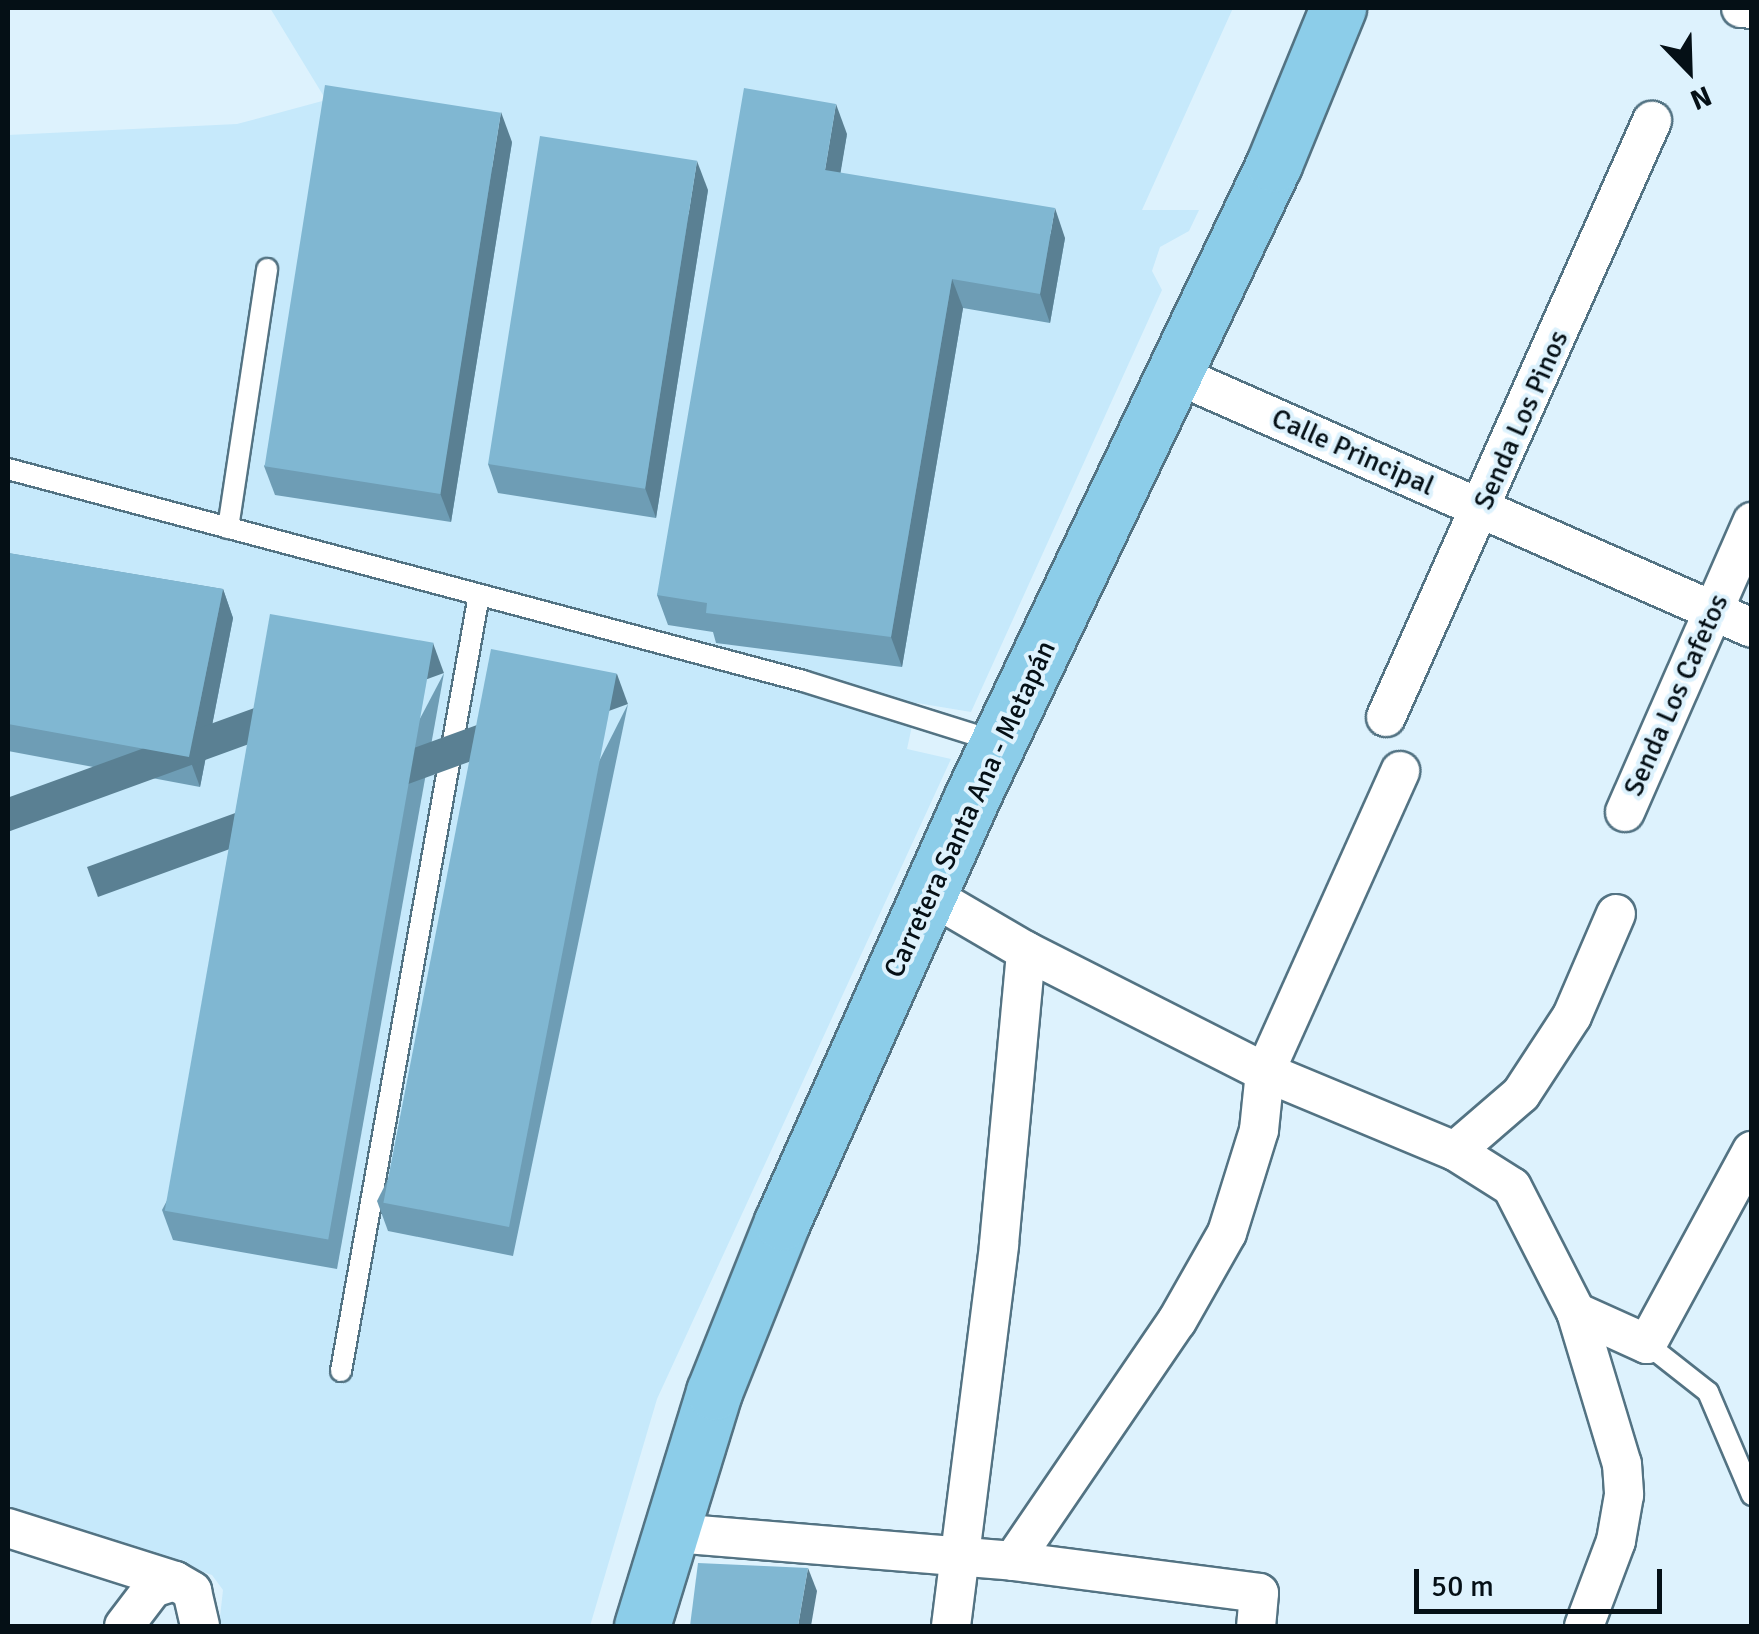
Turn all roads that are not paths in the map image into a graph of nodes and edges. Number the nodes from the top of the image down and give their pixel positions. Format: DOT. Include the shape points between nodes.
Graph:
graph roads {
  1 [pos="1338,8"];
  2 [pos="1741,8"];
  3 [pos="1752,9"];
  4 [pos="1652,121"];
  5 [pos="267,269"];
  6 [pos="1175,374"];
  7 [pos="8,469"];
  8 [pos="1483,509"];
  9 [pos="1752,522"];
  10 [pos="228,528"];
  11 [pos="479,595"];
  12 [pos="1713,610"];
  13 [pos="1752,628"];
  14 [pos="1386,717"];
  15 [pos="998,742"];
  16 [pos="1400,770"];
  17 [pos="1624,812"];
  18 [pos="930,894"];
  19 [pos="1616,914"];
  20 [pos="1026,951"];
  21 [pos="1265,1072"];
  22 [pos="1455,1151"];
  23 [pos="1752,1151"];
  24 [pos="1576,1312"];
  25 [pos="1647,1344"];
  26 [pos="340,1371"];
  27 [pos="1752,1496"];
  28 [pos="8,1528"];
  29 [pos="675,1533"];
  30 [pos="959,1560"];
  31 [pos="1013,1561"];
  32 [pos="175,1581"];
  33 [pos="124,1626"];
  34 [pos="200,1626"];
  35 [pos="642,1626"];
  36 [pos="951,1626"];
  37 [pos="1256,1626"];
  38 [pos="1584,1626"];
  1 -- 6 [label="main road, Carretera Santa Ana - Metapán" via="1274,164"];
  2 -- 3 [label="street"];
  4 -- 8 [label="street, Senda Los Pinos"];
  5 -- 10 [label="lane"];
  6 -- 8 [label="street, Calle Principal"];
  6 -- 15 [label="main road, Carretera Santa Ana - Metapán"];
  7 -- 10 [label="lane"];
  8 -- 12 [label="street, Calle Principal"];
  8 -- 14 [label="street, Senda Los Pinos"];
  9 -- 12 [label="street, Senda Los Cafetos"];
  10 -- 11 [label="lane"];
  11 -- 15 [label="lane" via="803,681"];
  11 -- 26 [label="lane"];
  12 -- 13 [label="street, Calle Principal"];
  12 -- 17 [label="street, Senda Los Cafetos"];
  15 -- 18 [label="main road, Carretera Santa Ana - Metapán"];
  16 -- 21 [label="street"];
  18 -- 20 [label="street"];
  18 -- 29 [label="main road, Carretera Santa Ana - Metapán" via="782,1222 714,1392"];
  19 -- 22 [label="street" via="1572,1016 1521,1094"];
  20 -- 21 [label="street"];
  20 -- 30 [label="street" via="999,1244"];
  21 -- 22 [label="street"];
  21 -- 31 [label="street" via="1259,1130 1227,1232 1177,1321"];
  22 -- 24 [label="street" via="1512,1188"];
  23 -- 25 [label="street"];
  24 -- 25 [label="street"];
  24 -- 38 [label="street" via="1622,1464 1624,1494 1616,1541"];
  25 -- 27 [label="lane" via="1708,1392"];
  28 -- 32 [label="street"];
  29 -- 30 [label="street"];
  29 -- 35 [label="main road, Carretera Santa Ana - Metapán"];
  30 -- 31 [label="street"];
  30 -- 36 [label="street"];
  31 -- 37 [label="street" via="1258,1593"];
  32 -- 33 [label="street" via="153,1588"];
  32 -- 34 [label="street" via="192,1591"];
}
